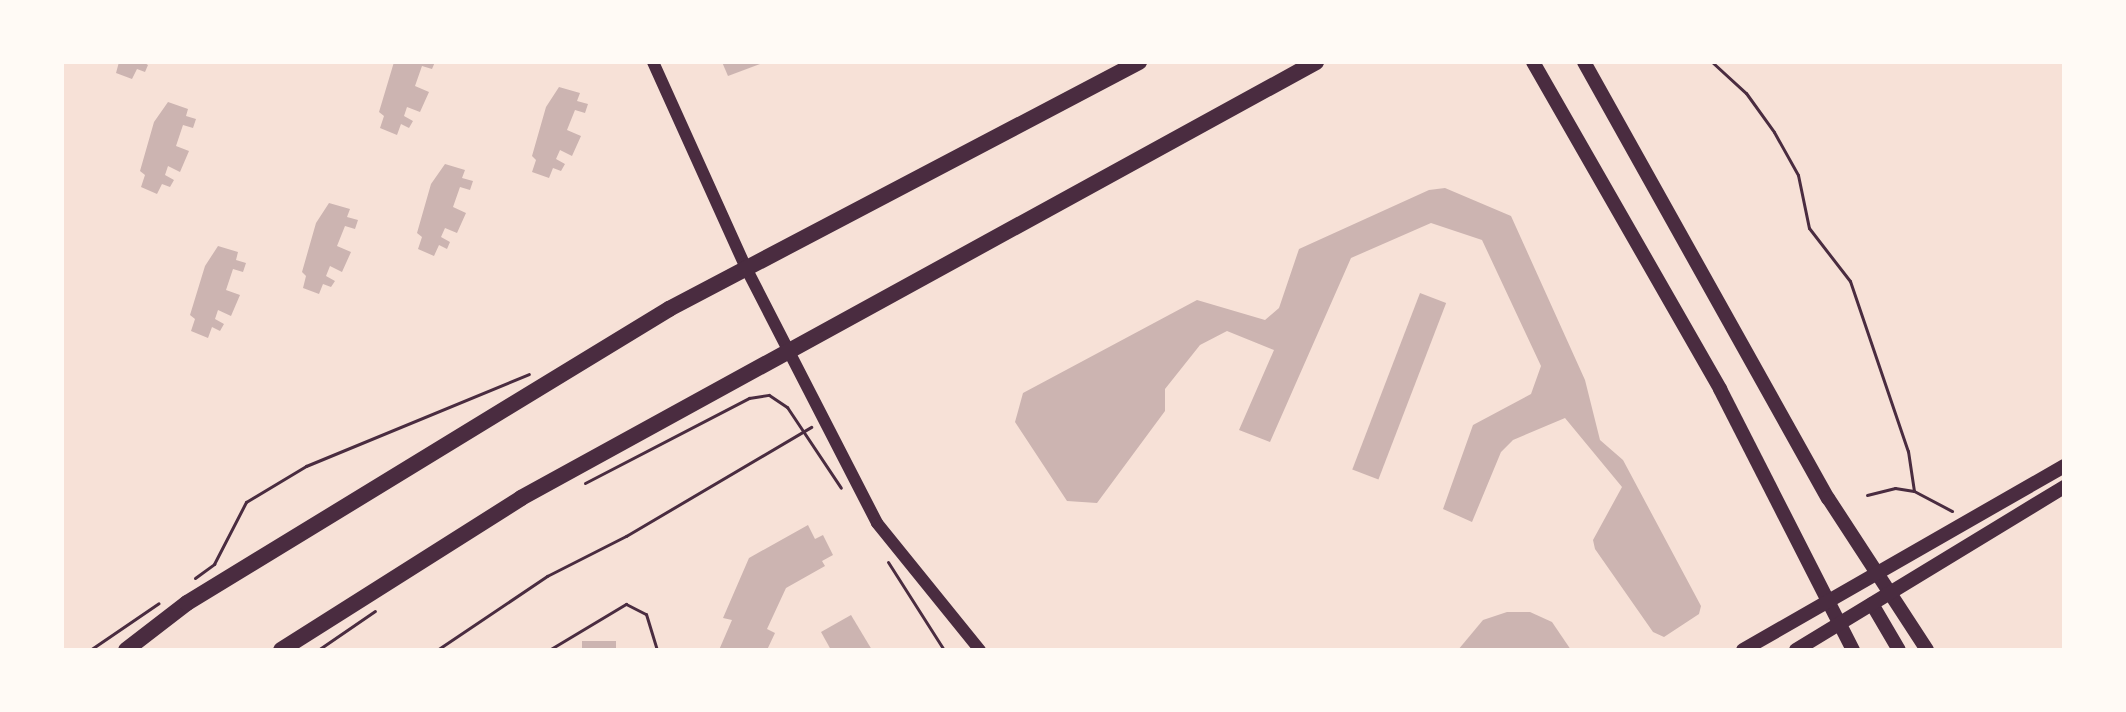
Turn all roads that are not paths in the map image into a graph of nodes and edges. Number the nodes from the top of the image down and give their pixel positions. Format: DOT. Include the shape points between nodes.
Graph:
graph roads {
  1 [pos="653,62"];
  2 [pos="1139,62"];
  3 [pos="1316,62"];
  4 [pos="1533,62"];
  5 [pos="1584,62"];
  6 [pos="745,266"];
  7 [pos="791,350"];
  8 [pos="2064,466"];
  9 [pos="2064,487"];
  10 [pos="1879,572"];
  11 [pos="1888,594"];
  12 [pos="1826,599"];
  13 [pos="1872,604"];
  14 [pos="1840,623"];
  15 [pos="126,650"];
  16 [pos="281,650"];
  17 [pos="980,650"];
  18 [pos="1743,650"];
  19 [pos="1796,650"];
  20 [pos="1853,650"];
  21 [pos="1899,650"];
  22 [pos="1927,650"];
  1 -- 6 [label="street"];
  2 -- 6 [label="main road"];
  3 -- 7 [label="main road"];
  4 -- 12 [label="main road" via="1720,389"];
  5 -- 10 [label="main road" via="1828,498"];
  6 -- 7 [label="street"];
  6 -- 15 [label="main road" via="187,603"];
  7 -- 16 [label="main road" via="521,498"];
  7 -- 17 [label="street" via="877,523"];
  8 -- 10 [label="main road"];
  9 -- 11 [label="main road"];
  10 -- 11 [label="main road"];
  10 -- 12 [label="main road"];
  11 -- 13 [label="main road"];
  11 -- 22 [label="main road"];
  12 -- 14 [label="main road"];
  12 -- 18 [label="main road"];
  13 -- 14 [label="main road"];
  13 -- 21 [label="main road"];
  14 -- 19 [label="main road"];
  14 -- 20 [label="main road"];
}
